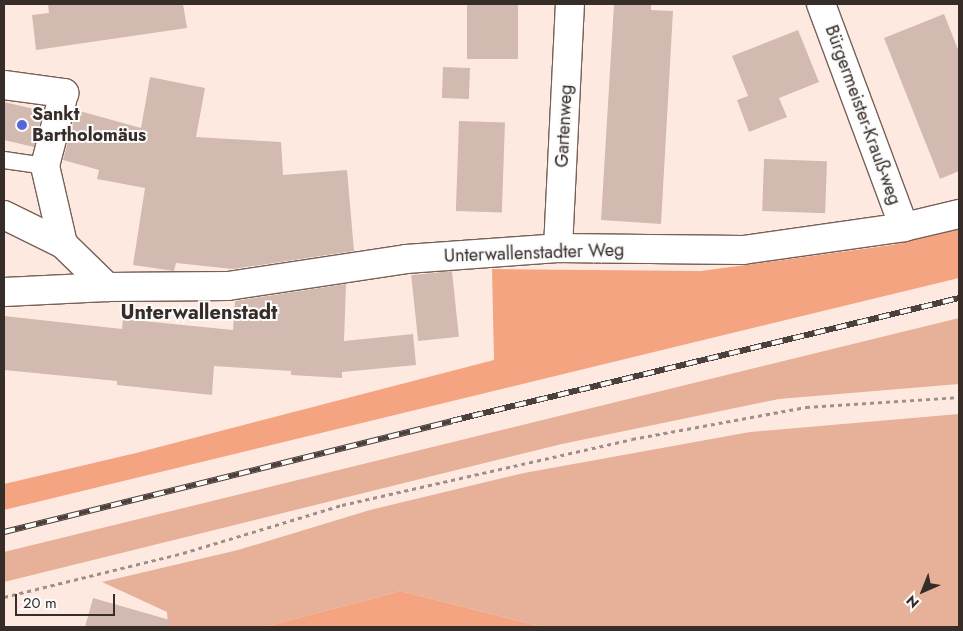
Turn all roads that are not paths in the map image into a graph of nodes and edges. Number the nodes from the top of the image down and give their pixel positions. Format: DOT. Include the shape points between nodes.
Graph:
graph roads {
  1 [pos="570,4"];
  2 [pos="821,4"];
  3 [pos="4,85"];
  4 [pos="4,160"];
  5 [pos="45,166"];
  6 [pos="959,214"];
  7 [pos="4,215"];
  8 [pos="904,227"];
  9 [pos="64,244"];
  10 [pos="558,248"];
  11 [pos="107,287"];
  12 [pos="4,292"];
  1 -- 10 [label="street, Gartenweg"];
  2 -- 8 [label="street, Bürgermeister-Krauß-weg"];
  3 -- 5 [label="street" via="64,93"];
  4 -- 5 [label="lane"];
  5 -- 9 [label="street"];
  6 -- 8 [label="street, Unterwallenstadter Weg"];
  7 -- 9 [label="street"];
  8 -- 10 [label="street, Unterwallenstadter Weg" via="743,250"];
  9 -- 11 [label="street"];
  10 -- 11 [label="street, Unterwallenstadter Weg" via="406,259 228,286"];
  11 -- 12 [label="street, Unterwallenstadter Weg"];
}
